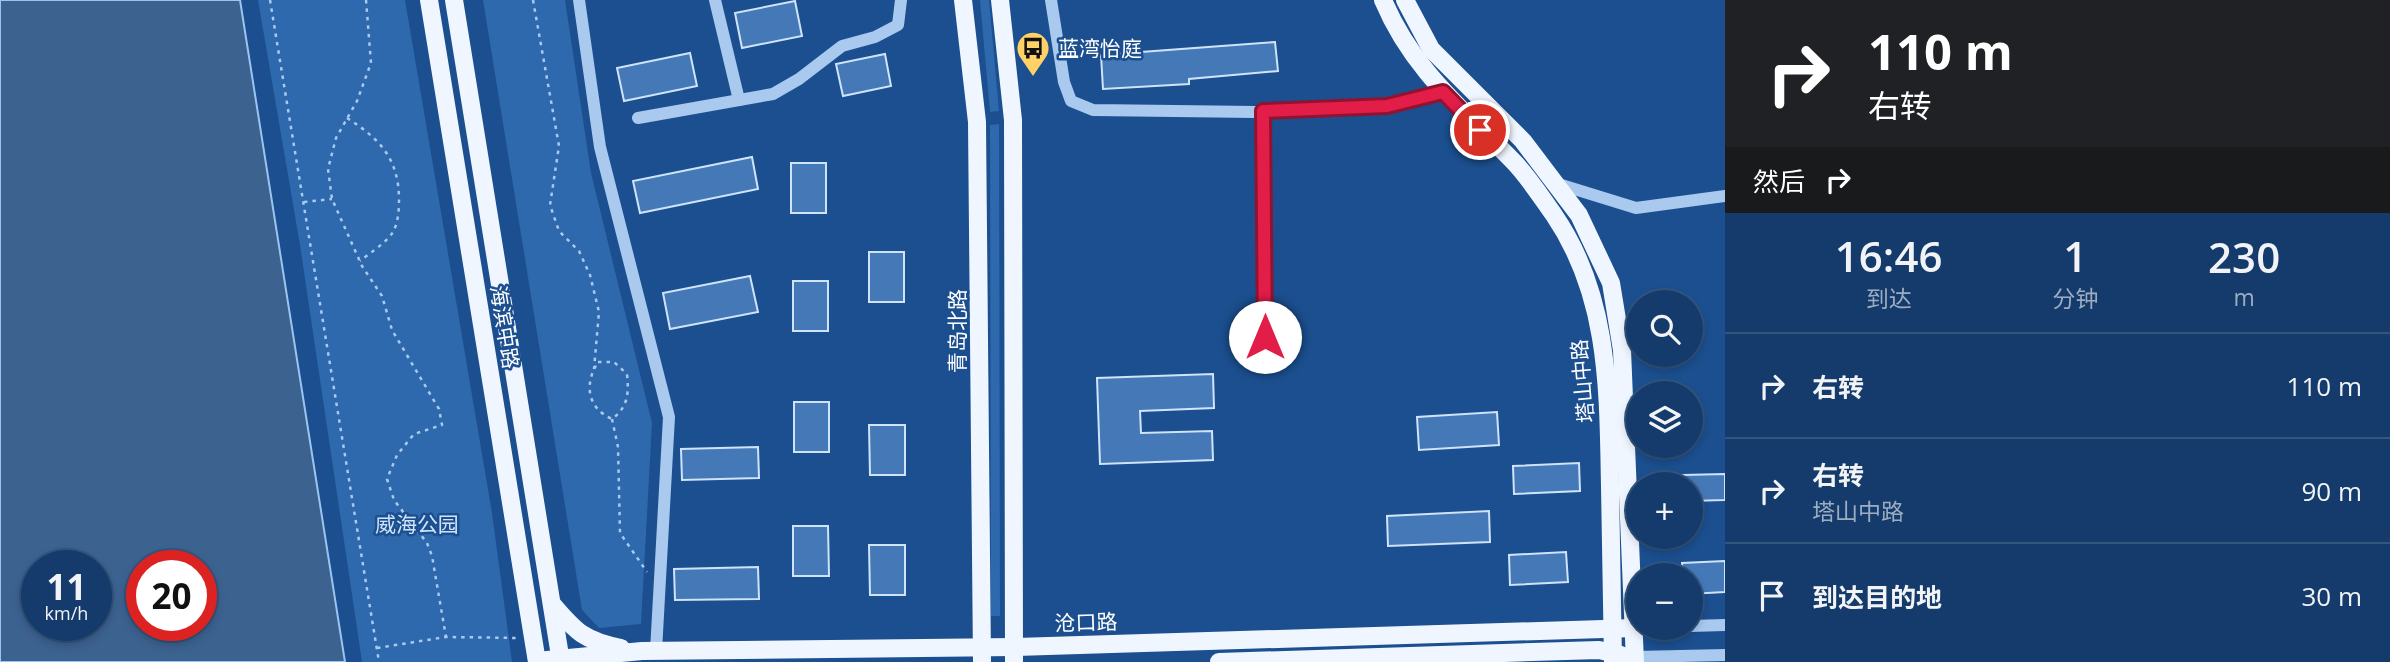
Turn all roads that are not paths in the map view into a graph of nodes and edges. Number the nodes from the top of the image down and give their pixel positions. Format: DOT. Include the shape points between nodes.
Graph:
graph roads {
  1 [pos="429,0"];
  2 [pos="454,0"];
  3 [pos="579,0"];
  4 [pos="716,0"];
  5 [pos="901,0"];
  6 [pos="964,0"];
  7 [pos="1000,0"];
  8 [pos="1051,0"];
  9 [pos="1383,0"];
  10 [pos="1405,0"];
  11 [pos="1443,92"];
  12 [pos="739,100"];
  13 [pos="1263,111"];
  14 [pos="638,118"];
  15 [pos="1554,183"];
  16 [pos="1725,196"];
  17 [pos="1265,337"];
  18 [pos="1633,563"];
  19 [pos="552,604"];
  20 [pos="1725,625"];
  21 [pos="1703,626"];
  22 [pos="1612,628"];
  23 [pos="1626,628"];
  24 [pos="1316,638"];
  25 [pos="1636,640"];
  26 [pos="649,651"];
  27 [pos="981,655"];
  28 [pos="1014,655"];
  29 [pos="1725,655"];
  30 [pos="1613,657"];
  31 [pos="561,660"];
  32 [pos="1635,660"];
  33 [pos="1317,661"];
  34 [pos="537,662"];
  35 [pos="1219,662"];
  1 -- 34 [label="main road, 海滨中路"];
  2 -- 19 [label="main road, 海滨中路"];
  3 -- 26 [label="street" via="600,147 669,417 660,589"];
  4 -- 12 [label="street"];
  5 -- 12 [label="street" via="898,25 842,46 773,94"];
  6 -- 27 [label="main road, 青岛北路" via="978,148"];
  7 -- 28 [label="main road" via="1013,120"];
  8 -- 13 [label="street" via="1071,101 1093,110"];
  9 -- 11 [label="main road, 塔山中路" via="1415,61"];
  10 -- 15 [label="main road, 塔山中路" via="1431,50 1523,141"];
  11 -- 13 [label="street" via="1387,106"];
  11 -- 22 [label="main road, 塔山中路" via="1522,173 1575,248 1592,292 1604,341 1608,399"];
  12 -- 14 [label="street"];
  13 -- 17 [label="street"];
  15 -- 16 [label="street" via="1636,208"];
  15 -- 18 [label="main road, 塔山中路" via="1596,245 1619,318"];
  19 -- 26 [label="main road" via="572,628 592,642"];
  19 -- 31 [label="main road, 海滨中路"];
  20 -- 21 [label="street"];
  22 -- 23 [label="main road, 沧口路"];
  22 -- 24 [label="main road, 沧口路"];
  22 -- 30 [label="main road, 塔山中路"];
  24 -- 28 [label="main road, 沧口路"];
  24 -- 33 [label="street"];
  25 -- 32 [label="main road, 塔山中路"];
  26 -- 27 [label="main road, 沧口路"];
  26 -- 31 [label="main road, 沧口路"];
  27 -- 28 [label="main road, 沧口路"];
  29 -- 32 [label="street"];
  30 -- 32 [label="main road"];
  30 -- 33 [label="main road" via="1599,650"];
  31 -- 34 [label="main road, 沧口路"];
  33 -- 35 [label="main road"];
}
